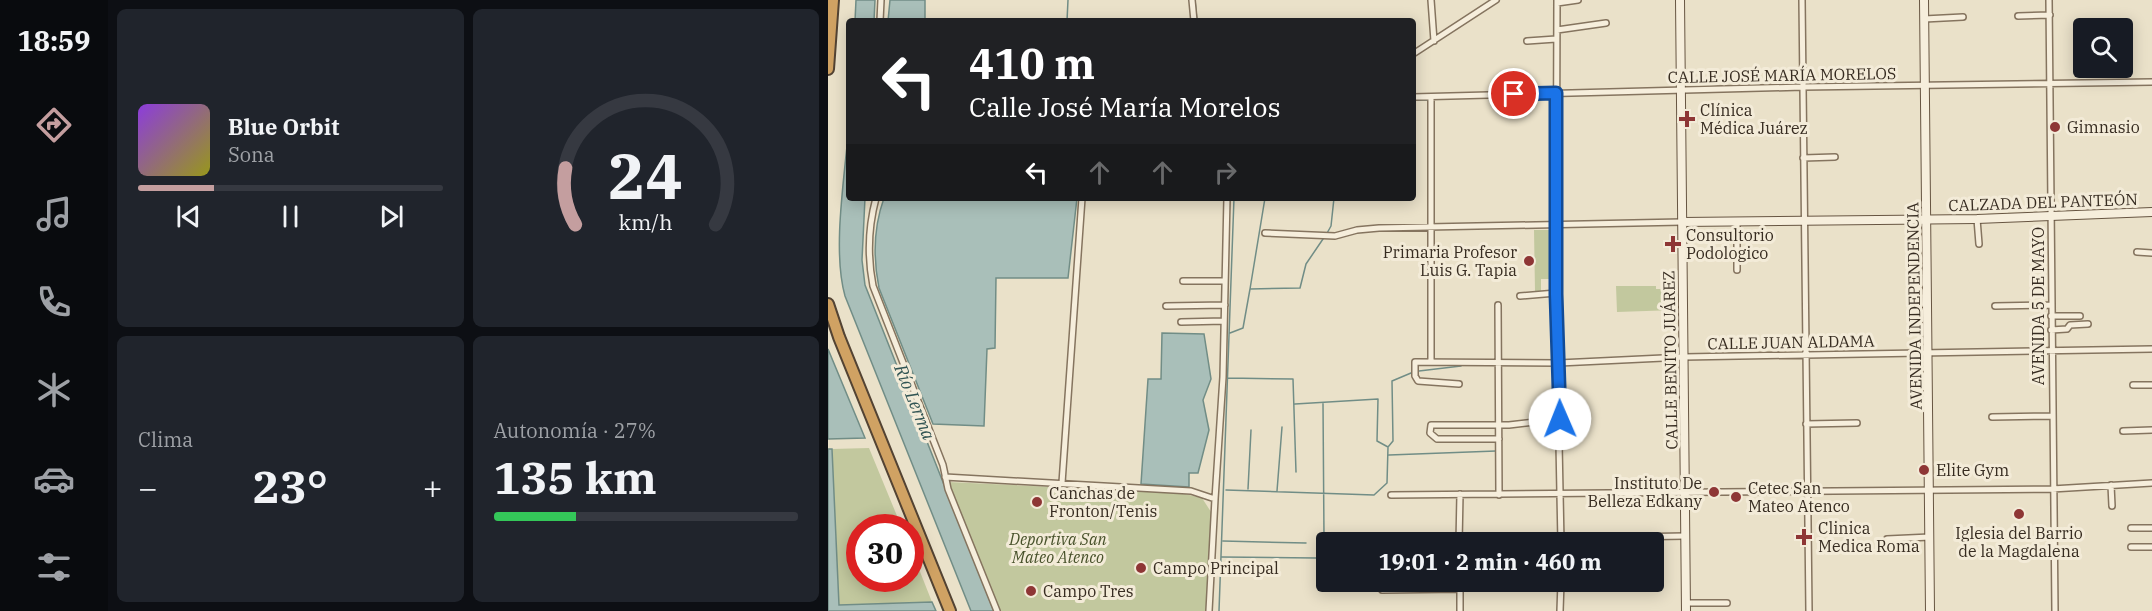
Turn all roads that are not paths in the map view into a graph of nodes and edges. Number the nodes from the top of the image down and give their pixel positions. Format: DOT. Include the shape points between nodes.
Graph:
graph roads {
  1 [pos="833,0"];
  2 [pos="881,0"];
  3 [pos="1192,0"];
  4 [pos="1431,0"];
  5 [pos="1496,0"];
  6 [pos="1578,0"];
  7 [pos="1680,0"];
  8 [pos="1802,0"];
  9 [pos="1924,0"];
  10 [pos="2049,0"];
  11 [pos="1557,1"];
  12 [pos="2050,15"];
  13 [pos="2018,16"];
  14 [pos="1963,17"];
  15 [pos="880,18"];
  16 [pos="1194,18"];
  17 [pos="1924,19"];
  18 [pos="1606,23"];
  19 [pos="1557,30"];
  20 [pos="1556,39"];
  21 [pos="1434,40"];
  22 [pos="1527,41"];
  23 [pos="1416,52"];
  24 [pos="828,69"];
  25 [pos="2152,82"];
  26 [pos="2049,84"];
  27 [pos="1926,86"];
  28 [pos="1803,87"];
  29 [pos="1681,90"];
  30 [pos="1556,93"];
  31 [pos="1416,97"];
  32 [pos="1431,97"];
  33 [pos="1835,157"];
  34 [pos="1803,158"];
  35 [pos="875,201"];
  36 [pos="1082,201"];
  37 [pos="1227,201"];
  38 [pos="2152,212"];
  39 [pos="2051,216"];
  40 [pos="1926,219"];
  41 [pos="1977,219"];
  42 [pos="1805,221"];
  43 [pos="1682,222"];
  44 [pos="1737,222"];
  45 [pos="1557,225"];
  46 [pos="1431,228"];
  47 [pos="1265,233"];
  48 [pos="1979,244"];
  49 [pos="2137,252"];
  50 [pos="2152,253"];
  51 [pos="1737,270"];
  52 [pos="1183,281"];
  53 [pos="1225,281"];
  54 [pos="1556,294"];
  55 [pos="1520,296"];
  56 [pos="828,304"];
  57 [pos="2051,304"];
  58 [pos="1225,305"];
  59 [pos="1498,305"];
  60 [pos="1166,306"];
  61 [pos="1995,306"];
  62 [pos="2051,316"];
  63 [pos="2080,316"];
  64 [pos="1224,321"];
  65 [pos="1181,322"];
  66 [pos="828,323"];
  67 [pos="2088,324"];
  68 [pos="2051,330"];
  69 [pos="2152,349"];
  70 [pos="2052,351"];
  71 [pos="1927,354"];
  72 [pos="1806,356"];
  73 [pos="1684,357"];
  74 [pos="1431,362"];
  75 [pos="1498,362"];
  76 [pos="1559,363"];
  77 [pos="1459,384"];
  78 [pos="2133,385"];
  79 [pos="2152,385"];
  80 [pos="2052,416"];
  81 [pos="1992,417"];
  82 [pos="1560,419"];
  83 [pos="1857,423"];
  84 [pos="1806,424"];
  85 [pos="1475,425"];
  86 [pos="1499,425"];
  87 [pos="2123,430"];
  88 [pos="2152,430"];
  89 [pos="1499,439"];
  90 [pos="1476,440"];
  91 [pos="945,477"];
  92 [pos="1062,483"];
  93 [pos="2152,483"];
  94 [pos="2111,484"];
  95 [pos="1929,489"];
  96 [pos="2052,489"];
  97 [pos="1807,492"];
  98 [pos="1460,494"];
  99 [pos="1685,494"];
  100 [pos="1391,495"];
  101 [pos="1498,495"];
  102 [pos="1560,495"];
  103 [pos="1215,499"];
  104 [pos="2112,506"];
  105 [pos="904,514"];
  106 [pos="2131,528"];
  107 [pos="2152,528"];
  108 [pos="1459,532"];
  109 [pos="1561,532"];
  110 [pos="1664,536"];
  111 [pos="1685,536"];
  112 [pos="1930,537"];
  113 [pos="1887,538"];
  114 [pos="2131,547"];
  115 [pos="2152,547"];
  116 [pos="924,564"];
  117 [pos="1460,592"];
  118 [pos="1561,592"];
  119 [pos="1727,603"];
  120 [pos="1686,607"];
  121 [pos="943,611"];
  122 [pos="950,611"];
  123 [pos="997,611"];
  124 [pos="1209,611"];
  125 [pos="1460,611"];
  126 [pos="1560,611"];
  127 [pos="1809,611"];
  128 [pos="1930,611"];
  129 [pos="2055,611"];
  1 -- 24 [label="highway"];
  2 -- 15 [label="street"];
  3 -- 16 [label="street"];
  4 -- 21 [label="street"];
  5 -- 21 [label="street"];
  6 -- 11 [label="street"];
  7 -- 29 [label="main road, CALLE BENITO JUÁREZ"];
  8 -- 28 [label="street"];
  9 -- 17 [label="main road, AVENIDA INDEPENDENCIA"];
  10 -- 12 [label="street, AVENIDA 5 DE MAYO"];
  11 -- 19 [label="street"];
  12 -- 13 [label="street"];
  12 -- 26 [label="street, AVENIDA 5 DE MAYO"];
  14 -- 17 [label="street"];
  17 -- 27 [label="main road, AVENIDA INDEPENDENCIA"];
  18 -- 19 [label="street"];
  19 -- 20 [label="street"];
  20 -- 22 [label="street"];
  20 -- 30 [label="street"];
  21 -- 23 [label="street"];
  25 -- 26 [label="street, CALLE JOSÉ MARÍA MORELOS"];
  26 -- 27 [label="street, CALLE JOSÉ MARÍA MORELOS"];
  26 -- 39 [label="street, AVENIDA 5 DE MAYO"];
  27 -- 28 [label="street, CALLE JOSÉ MARÍA MORELOS"];
  27 -- 40 [label="main road, AVENIDA INDEPENDENCIA"];
  28 -- 29 [label="street, CALLE JOSÉ MARÍA MORELOS"];
  28 -- 34 [label="street"];
  29 -- 30 [label="street, CALLE JOSÉ MARÍA MORELOS"];
  29 -- 43 [label="main road, CALLE BENITO JUÁREZ"];
  30 -- 32 [label="street, CALLE JOSÉ MARÍA MORELOS"];
  30 -- 45 [label="street"];
  31 -- 32 [label="street, CALLE JOSÉ MARÍA MORELOS"];
  32 -- 46 [label="street"];
  33 -- 34 [label="street"];
  34 -- 42 [label="street"];
  35 -- 91 [label="street" via="869,229 873,286"];
  36 -- 92 [label="street"];
  37 -- 53 [label="street"];
  38 -- 39 [label="main road, CALZADA DEL PANTEÓN"];
  39 -- 41 [label="main road, CALZADA DEL PANTEÓN"];
  39 -- 57 [label="street, AVENIDA 5 DE MAYO"];
  40 -- 41 [label="main road, CALZADA DEL PANTEÓN"];
  40 -- 42 [label="main road, CALZADA DEL PANTEÓN"];
  40 -- 71 [label="main road, AVENIDA INDEPENDENCIA"];
  41 -- 48 [label="street"];
  42 -- 44 [label="main road, CALZADA DEL PANTEÓN"];
  42 -- 72 [label="street"];
  43 -- 44 [label="main road, CALZADA DEL PANTEÓN"];
  43 -- 45 [label="street"];
  43 -- 73 [label="main road, CALLE BENITO JUÁREZ"];
  44 -- 51 [label="street"];
  45 -- 46 [label="street"];
  45 -- 54 [label="street"];
  46 -- 47 [label="street" via="1331,236"];
  46 -- 74 [label="street"];
  49 -- 50 [label="street"];
  52 -- 53 [label="street"];
  53 -- 58 [label="street"];
  54 -- 55 [label="street"];
  54 -- 76 [label="street"];
  56 -- 122 [label="highway"];
  57 -- 61 [label="street"];
  57 -- 62 [label="street, AVENIDA 5 DE MAYO"];
  58 -- 60 [label="street"];
  58 -- 64 [label="street"];
  59 -- 75 [label="street"];
  62 -- 63 [label="street"];
  62 -- 68 [label="street, AVENIDA 5 DE MAYO"];
  64 -- 65 [label="street"];
  64 -- 103 [label="street"];
  66 -- 105 [label="highway"];
  67 -- 68 [label="street"];
  68 -- 70 [label="street, AVENIDA 5 DE MAYO"];
  69 -- 70 [label="street, CALLE JUAN ALDAMA"];
  70 -- 71 [label="street, CALLE JUAN ALDAMA"];
  70 -- 80 [label="street, AVENIDA 5 DE MAYO"];
  71 -- 72 [label="street, CALLE JUAN ALDAMA"];
  71 -- 95 [label="main road, AVENIDA INDEPENDENCIA"];
  72 -- 73 [label="street, CALLE JUAN ALDAMA"];
  72 -- 84 [label="street"];
  73 -- 76 [label="street, CALLE JUAN ALDAMA"];
  73 -- 99 [label="main road, CALLE BENITO JUÁREZ"];
  74 -- 75 [label="street, CALLE JUAN ALDAMA"];
  74 -- 77 [label="street" via="1415,362 1416,379"];
  75 -- 76 [label="street, CALLE JUAN ALDAMA"];
  75 -- 86 [label="street"];
  76 -- 82 [label="street"];
  78 -- 79 [label="street"];
  80 -- 81 [label="street"];
  80 -- 96 [label="street, AVENIDA 5 DE MAYO"];
  82 -- 86 [label="street"];
  82 -- 102 [label="street"];
  83 -- 84 [label="street"];
  84 -- 97 [label="street"];
  85 -- 86 [label="street"];
  85 -- 90 [label="street"];
  85 -- 90 [label="street" via="1431,425 1430,433 1437,439"];
  86 -- 89 [label="street"];
  87 -- 88 [label="street"];
  89 -- 90 [label="street"];
  89 -- 101 [label="street"];
  91 -- 92 [label="street"];
  91 -- 123 [label="street"];
  92 -- 103 [label="street" via="1191,491"];
  93 -- 94 [label="street"];
  94 -- 96 [label="street"];
  94 -- 104 [label="street"];
  95 -- 96 [label="street"];
  95 -- 97 [label="street"];
  95 -- 112 [label="main road, AVENIDA INDEPENDENCIA"];
  96 -- 129 [label="street, AVENIDA 5 DE MAYO"];
  97 -- 99 [label="street"];
  97 -- 127 [label="street"];
  98 -- 100 [label="street"];
  98 -- 101 [label="street"];
  98 -- 108 [label="street"];
  99 -- 102 [label="street"];
  99 -- 111 [label="main road, CALLE BENITO JUÁREZ"];
  101 -- 102 [label="street"];
  102 -- 109 [label="street"];
  103 -- 124 [label="street"];
  106 -- 107 [label="street"];
  110 -- 111 [label="street"];
  111 -- 120 [label="main road, CALLE BENITO JUÁREZ"];
  112 -- 113 [label="street"];
  112 -- 128 [label="main road, AVENIDA INDEPENDENCIA"];
  114 -- 115 [label="street"];
  116 -- 121 [label="highway"];
  117 -- 125 [label="street"];
  118 -- 126 [label="street"];
  119 -- 120 [label="street"];
}
